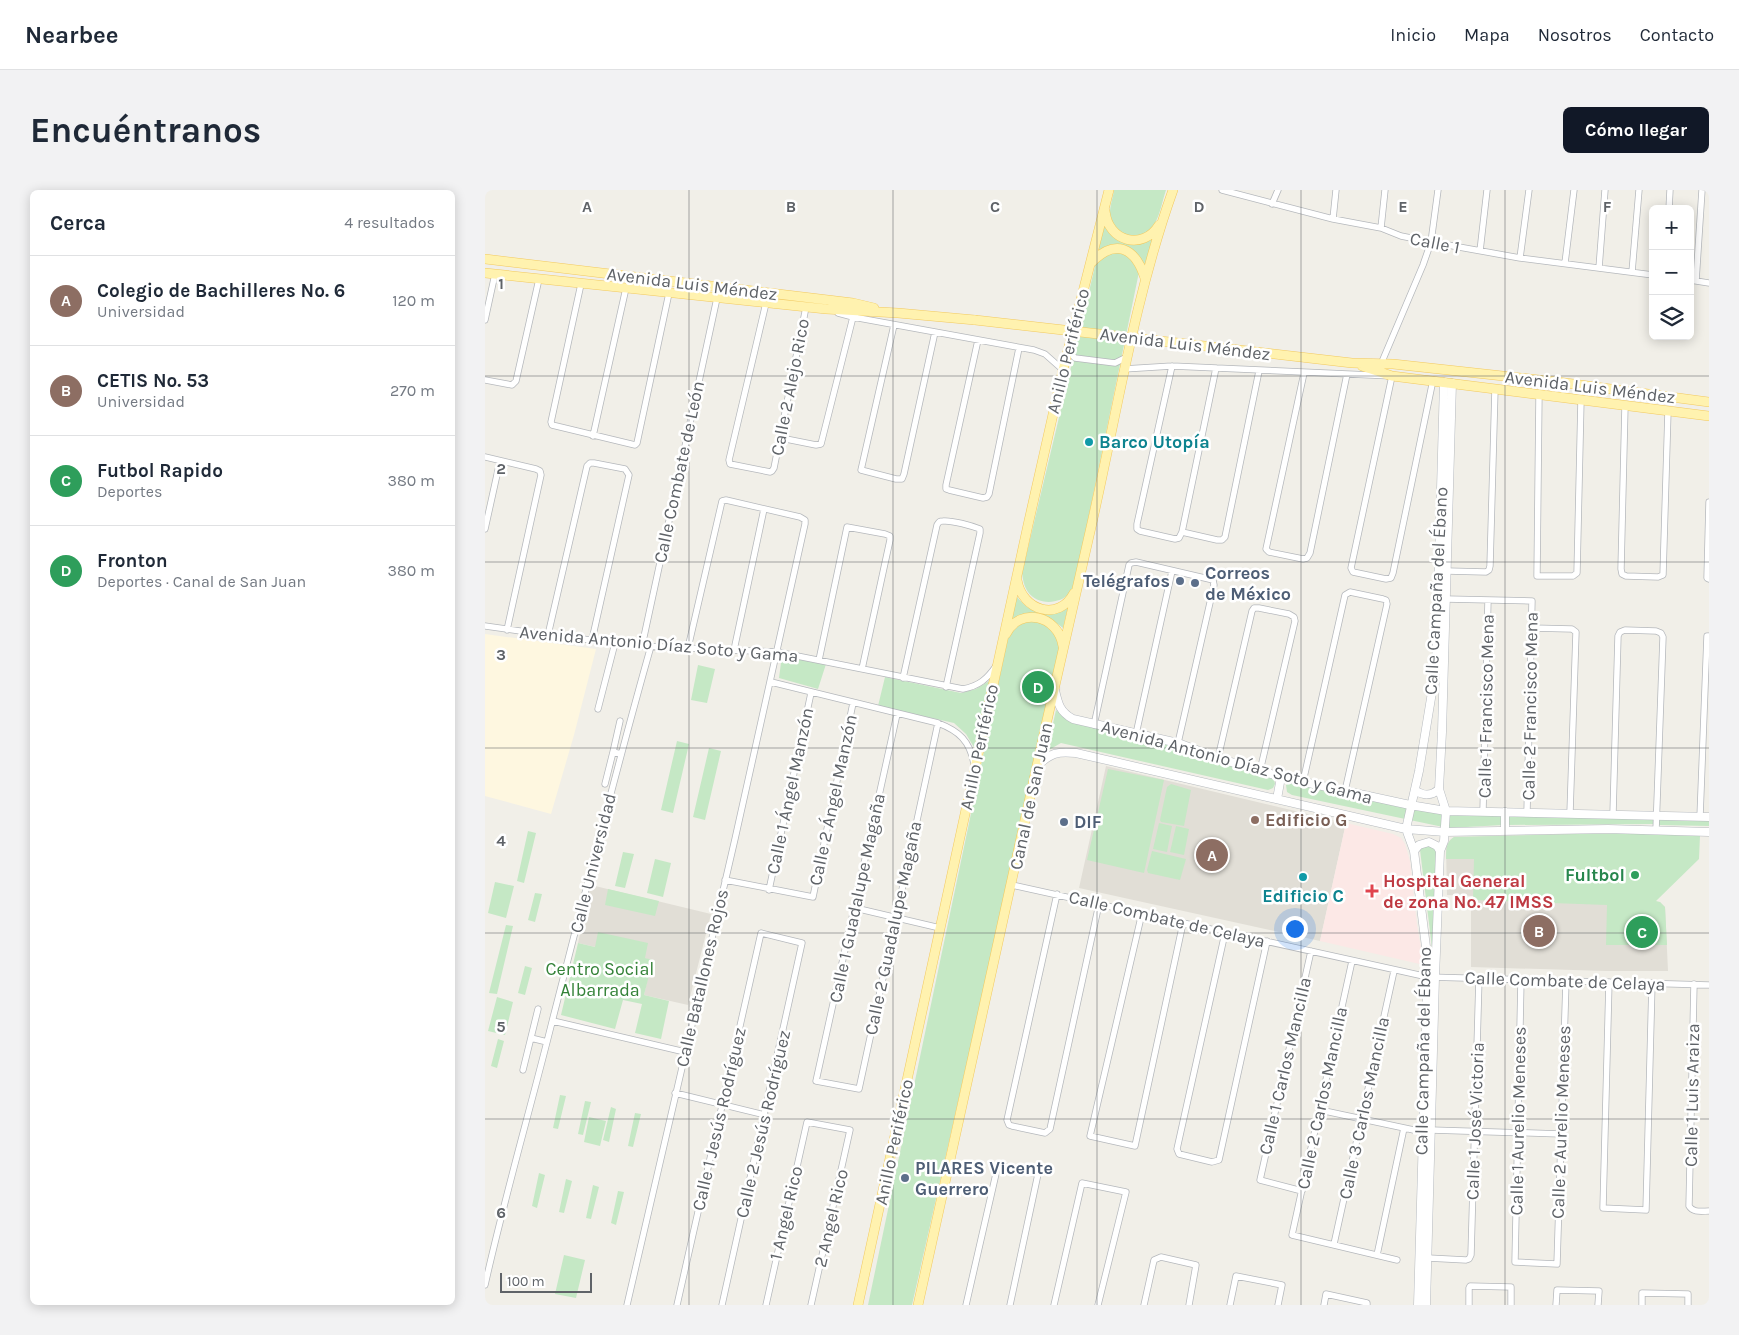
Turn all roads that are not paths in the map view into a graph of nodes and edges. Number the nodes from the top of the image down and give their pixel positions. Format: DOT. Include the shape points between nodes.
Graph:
graph roads {
  1 [pos="1109,190"];
  2 [pos="1173,190"];
  3 [pos="1278,190"];
  4 [pos="1336,190"];
  5 [pos="1385,190"];
  6 [pos="1438,190"];
  7 [pos="1487,190"];
  8 [pos="1529,190"];
  9 [pos="1574,190"];
  10 [pos="1605,190"];
  11 [pos="1639,190"];
  12 [pos="1670,190"];
  13 [pos="1702,190"];
  14 [pos="1226,191"];
  15 [pos="1272,204"];
  16 [pos="1669,205"];
  17 [pos="1105,208"];
  18 [pos="1333,218"];
  19 [pos="1162,220"];
  20 [pos="1381,228"];
  21 [pos="1431,242"];
  22 [pos="1480,251"];
  23 [pos="1520,258"];
  24 [pos="485,259"];
  25 [pos="1089,264"];
  26 [pos="1565,264"];
  27 [pos="1599,268"];
  28 [pos="1694,271"];
  29 [pos="1632,272"];
  30 [pos="485,273"];
  31 [pos="495,274"];
  32 [pos="1649,274"];
  33 [pos="1145,278"];
  34 [pos="539,279"];
  35 [pos="1694,281"];
  36 [pos="1709,283"];
  37 [pos="581,284"];
  38 [pos="626,288"];
  39 [pos="669,293"];
  40 [pos="717,298"];
  41 [pos="766,303"];
  42 [pos="806,307"];
  43 [pos="826,309"];
  44 [pos="898,313"];
  45 [pos="853,317"];
  46 [pos="485,320"];
  47 [pos="894,325"];
  48 [pos="935,332"];
  49 [pos="978,340"];
  50 [pos="1019,348"];
  51 [pos="1068,351"];
  52 [pos="1127,357"];
  53 [pos="1352,363"];
  54 [pos="1381,364"];
  55 [pos="1172,366"];
  56 [pos="1216,368"];
  57 [pos="1124,369"];
  58 [pos="1063,370"];
  59 [pos="1259,371"];
  60 [pos="1303,373"];
  61 [pos="1347,374"];
  62 [pos="1392,376"];
  63 [pos="485,380"];
  64 [pos="1433,380"];
  65 [pos="1448,382"];
  66 [pos="1495,388"];
  67 [pos="1539,395"];
  68 [pos="1581,400"];
  69 [pos="1709,402"];
  70 [pos="1625,406"];
  71 [pos="1668,411"];
  72 [pos="1709,416"];
  73 [pos="593,436"];
  74 [pos="781,438"];
  75 [pos="485,458"];
  76 [pos="500,461"];
  77 [pos="1709,502"];
  78 [pos="764,509"];
  79 [pos="485,529"];
  80 [pos="1181,535"];
  81 [pos="1172,570"];
  82 [pos="1447,571"];
  83 [pos="1017,578"];
  84 [pos="1708,578"];
  85 [pos="1077,587"];
  86 [pos="1446,599"];
  87 [pos="1488,600"];
  88 [pos="485,626"];
  89 [pos="1532,628"];
  90 [pos="507,630"];
  91 [pos="549,635"];
  92 [pos="1708,636"];
  93 [pos="592,640"];
  94 [pos="615,643"];
  95 [pos="1003,643"];
  96 [pos="642,646"];
  97 [pos="651,646"];
  98 [pos="689,648"];
  99 [pos="1063,649"];
  100 [pos="734,650"];
  101 [pos="777,652"];
  102 [pos="819,660"];
  103 [pos="998,663"];
  104 [pos="862,669"];
  105 [pos="903,678"];
  106 [pos="771,682"];
  107 [pos="946,687"];
  108 [pos="1054,688"];
  109 [pos="811,692"];
  110 [pos="853,703"];
  111 [pos="598,709"];
  112 [pos="897,714"];
  113 [pos="620,721"];
  114 [pos="938,723"];
  115 [pos="1094,724"];
  116 [pos="1136,734"];
  117 [pos="1178,742"];
  118 [pos="613,752"];
  119 [pos="621,754"];
  120 [pos="1218,758"];
  121 [pos="1037,766"];
  122 [pos="975,768"];
  123 [pos="1260,771"];
  124 [pos="1281,777"];
  125 [pos="1303,782"];
  126 [pos="605,784"];
  127 [pos="1439,789"];
  128 [pos="1415,790"];
  129 [pos="1345,791"];
  130 [pos="1277,799"];
  131 [pos="1410,805"];
  132 [pos="1446,811"];
  133 [pos="1483,811"];
  134 [pos="1505,812"];
  135 [pos="1527,812"];
  136 [pos="1570,813"];
  137 [pos="1613,814"];
  138 [pos="1657,816"];
  139 [pos="1700,817"];
  140 [pos="1709,818"];
  141 [pos="1406,829"];
  142 [pos="1656,830"];
  143 [pos="1505,831"];
  144 [pos="1445,832"];
  145 [pos="1709,832"];
  146 [pos="1415,851"];
  147 [pos="1440,851"];
  148 [pos="725,880"];
  149 [pos="1011,885"];
  150 [pos="769,890"];
  151 [pos="1057,894"];
  152 [pos="1099,904"];
  153 [pos="855,908"];
  154 [pos="1142,914"];
  155 [pos="895,918"];
  156 [pos="1183,924"];
  157 [pos="940,928"];
  158 [pos="761,933"];
  159 [pos="1225,933"];
  160 [pos="1267,942"];
  161 [pos="1311,952"];
  162 [pos="1351,961"];
  163 [pos="1395,971"];
  164 [pos="1431,977"];
  165 [pos="1479,978"];
  166 [pos="1521,980"];
  167 [pos="1566,981"];
  168 [pos="1609,982"];
  169 [pos="1652,983"];
  170 [pos="1694,984"];
  171 [pos="1709,985"];
  172 [pos="538,1009"];
  173 [pos="553,1021"];
  174 [pos="531,1038"];
  175 [pos="547,1042"];
  176 [pos="685,1052"];
  177 [pos="523,1070"];
  178 [pos="816,1081"];
  179 [pos="675,1093"];
  180 [pos="722,1104"];
  181 [pos="1320,1110"];
  182 [pos="765,1115"];
  183 [pos="1361,1119"];
  184 [pos="807,1122"];
  185 [pos="1404,1128"];
  186 [pos="1427,1131"];
  187 [pos="1475,1132"];
  188 [pos="1518,1132"];
  189 [pos="1561,1134"];
  190 [pos="1302,1190"];
  191 [pos="1425,1198"];
  192 [pos="1709,1211"];
  193 [pos="1334,1244"];
  194 [pos="1377,1254"];
  195 [pos="1427,1258"];
  196 [pos="1397,1260"];
  197 [pos="1557,1264"];
  198 [pos="485,1285"];
  199 [pos="1367,1304"];
  200 [pos="627,1305"];
  201 [pos="677,1305"];
  202 [pos="722,1305"];
  203 [pos="766,1305"];
  204 [pos="811,1305"];
  205 [pos="858,1305"];
  206 [pos="918,1305"];
  207 [pos="966,1305"];
  208 [pos="1010,1305"];
  209 [pos="1054,1305"];
  210 [pos="1098,1305"];
  211 [pos="1144,1305"];
  212 [pos="1189,1305"];
  213 [pos="1230,1305"];
  214 [pos="1278,1305"];
  215 [pos="1323,1305"];
  216 [pos="1418,1305"];
  217 [pos="1426,1305"];
  218 [pos="1469,1305"];
  219 [pos="1511,1305"];
  220 [pos="1556,1305"];
  221 [pos="1598,1305"];
  222 [pos="1642,1305"];
  223 [pos="1687,1305"];
  1 -- 17 [label="main road, Anillo Periférico"];
  2 -- 19 [label="main road"];
  3 -- 15 [label="street"];
  4 -- 18 [label="street"];
  5 -- 20 [label="street"];
  6 -- 21 [label="street"];
  7 -- 22 [label="street"];
  8 -- 23 [label="street"];
  9 -- 26 [label="street"];
  10 -- 27 [label="street"];
  11 -- 29 [label="street"];
  12 -- 16 [label="street"];
  13 -- 28 [label="street"];
  14 -- 15 [label="street, Calle 1"];
  15 -- 18 [label="street, Calle 1"];
  17 -- 19 [label="main road" via="1112,230 1127,240 1149,236"];
  17 -- 25 [label="main road, Anillo Periférico"];
  18 -- 20 [label="street, Calle 1"];
  19 -- 33 [label="main road"];
  20 -- 21 [label="street, Calle 1"];
  21 -- 22 [label="street, Calle 1"];
  21 -- 54 [label="street"];
  22 -- 23 [label="street, Calle 1"];
  23 -- 26 [label="street, Calle 1"];
  24 -- 44 [label="main road, Avenida Luis Méndez" via="853,303"];
  25 -- 33 [label="main road" via="1105,251 1124,250 1136,258"];
  25 -- 51 [label="main road, Anillo Periférico"];
  26 -- 27 [label="street, Calle 1"];
  27 -- 29 [label="street, Calle 1"];
  29 -- 32 [label="street, Calle 1"];
  30 -- 31 [label="main road, Avenida Luis Méndez"];
  31 -- 34 [label="main road, Avenida Luis Méndez"];
  31 -- 46 [label="street"];
  33 -- 52 [label="main road"];
  34 -- 37 [label="main road, Avenida Luis Méndez"];
  34 -- 63 [label="street" via="517,381 512,385"];
  35 -- 36 [label="street"];
  37 -- 38 [label="main road, Avenida Luis Méndez"];
  37 -- 73 [label="street" via="551,422 552,425"];
  38 -- 39 [label="main road, Avenida Luis Méndez"];
  38 -- 73 [label="street"];
  39 -- 40 [label="main road, Avenida Luis Méndez"];
  39 -- 73 [label="street" via="637,443"];
  40 -- 41 [label="main road, Avenida Luis Méndez"];
  40 -- 96 [label="street, Calle Combate de León"];
  41 -- 42 [label="main road, Avenida Luis Méndez"];
  41 -- 74 [label="street, Calle 2 Alejo Rico" via="730,464 772,471"];
  42 -- 43 [label="main road, Avenida Luis Méndez"];
  42 -- 74 [label="street, Calle 2 Alejo Rico"];
  43 -- 44 [label="main road, Avenida Luis Méndez"];
  43 -- 45 [label="street, Avenida Luis Méndez"];
  44 -- 53 [label="main road, Avenida Luis Méndez, bridge"];
  45 -- 47 [label="street, Avenida Luis Méndez"];
  45 -- 74 [label="street" via="821,444"];
  47 -- 48 [label="street, Avenida Luis Méndez"];
  47 -- 48 [label="street" via="861,470 902,479"];
  48 -- 49 [label="street, Avenida Luis Méndez"];
  49 -- 50 [label="street, Avenida Luis Méndez"];
  49 -- 50 [label="street" via="946,489 983,498 987,497"];
  50 -- 58 [label="street, Avenida Luis Méndez" via="1045,354"];
  51 -- 52 [label="street" via="1075,358 1115,363"];
  51 -- 58 [label="main road, Anillo Periférico"];
  52 -- 57 [label="main road"];
  53 -- 54 [label="main road, Avenida Luis Méndez"];
  53 -- 62 [label="main road, Avenida Luis Méndez"];
  54 -- 69 [label="main road, Avenida Luis Méndez"];
  55 -- 56 [label="street, Avenida Luis Méndez"];
  55 -- 57 [label="street, Avenida Luis Méndez"];
  55 -- 80 [label="street" via="1137,529 1175,539"];
  56 -- 59 [label="street, Avenida Luis Méndez"];
  56 -- 80 [label="street"];
  57 -- 85 [label="main road"];
  58 -- 83 [label="main road, Anillo Periférico"];
  59 -- 60 [label="street, Avenida Luis Méndez"];
  59 -- 80 [label="street" via="1225,537 1217,540"];
  60 -- 61 [label="street, Avenida Luis Méndez"];
  60 -- 61 [label="street" via="1266,549 1303,559 1307,558"];
  61 -- 62 [label="street, Avenida Luis Méndez"];
  62 -- 64 [label="main road, Avenida Luis Méndez"];
  62 -- 64 [label="street" via="1351,568 1353,572 1386,579 1391,578"];
  64 -- 65 [label="main road, Avenida Luis Méndez"];
  65 -- 66 [label="main road, Avenida Luis Méndez"];
  65 -- 82 [label="street, Calle Campaña del Ébano"];
  65 -- 128 [label="street, Calle Campaña del Ébano" via="1436,668"];
  66 -- 67 [label="main road, Avenida Luis Méndez"];
  66 -- 82 [label="street" via="1489,570"];
  67 -- 68 [label="main road, Avenida Luis Méndez"];
  67 -- 68 [label="street" via="1537,576 1573,576 1577,573"];
  68 -- 70 [label="main road, Avenida Luis Méndez"];
  70 -- 71 [label="main road, Avenida Luis Méndez"];
  70 -- 71 [label="street" via="1622,574 1663,575"];
  71 -- 72 [label="main road, Avenida Luis Méndez"];
  75 -- 76 [label="street"];
  76 -- 79 [label="street"];
  76 -- 90 [label="street" via="536,469 541,475"];
  77 -- 84 [label="street"];
  78 -- 98 [label="street" via="726,500 720,504"];
  78 -- 100 [label="street"];
  78 -- 101 [label="street, Calle Batallones Rojos" via="805,520"];
  81 -- 115 [label="street" via="1136,562 1129,565"];
  81 -- 116 [label="street"];
  81 -- 117 [label="street" via="1213,580 1214,585"];
  82 -- 86 [label="street, Calle Campaña del Ébano"];
  83 -- 85 [label="main road" via="1025,601 1049,610 1071,599"];
  83 -- 95 [label="main road, Anillo Periférico"];
  85 -- 99 [label="main road"];
  86 -- 87 [label="street"];
  86 -- 127 [label="street, Calle Campaña del Ébano"];
  87 -- 89 [label="street, Calle 2 Francisco Mena" via="1532,601"];
  87 -- 133 [label="street, Calle 1 Francisco Mena"];
  88 -- 90 [label="street, Avenida Antonio Díaz Soto y Gama"];
  89 -- 135 [label="street, Calle 2 Francisco Mena"];
  89 -- 136 [label="street" via="1572,629 1575,632"];
  90 -- 91 [label="street, Avenida Antonio Díaz Soto y Gama"];
  91 -- 93 [label="street, Avenida Antonio Díaz Soto y Gama"];
  91 -- 93 [label="street" via="587,466 590,463 602,464 625,469 629,475"];
  92 -- 139 [label="street"];
  93 -- 94 [label="street, Avenida Antonio Díaz Soto y Gama"];
  94 -- 96 [label="street, Avenida Antonio Díaz Soto y Gama"];
  94 -- 111 [label="street"];
  95 -- 99 [label="main road" via="1018,621 1031,617 1054,626 1061,636"];
  95 -- 103 [label="main road, Anillo Periférico"];
  96 -- 97 [label="street, Avenida Antonio Díaz Soto y Gama"];
  97 -- 98 [label="street, Avenida Antonio Díaz Soto y Gama"];
  97 -- 119 [label="street, Calle Universidad"];
  98 -- 100 [label="street, Avenida Antonio Díaz Soto y Gama"];
  99 -- 108 [label="main road, Canal de San Juan"];
  100 -- 101 [label="street, Avenida Antonio Díaz Soto y Gama"];
  101 -- 102 [label="street, Avenida Antonio Díaz Soto y Gama"];
  101 -- 106 [label="street, Calle Batallones Rojos"];
  102 -- 104 [label="street, Avenida Antonio Díaz Soto y Gama"];
  102 -- 104 [label="street" via="847,527 889,536 890,540"];
  103 -- 107 [label="street, Avenida Antonio Díaz Soto y Gama" via="988,677 973,688"];
  103 -- 122 [label="main road, Anillo Periférico"];
  104 -- 105 [label="street, Avenida Antonio Díaz Soto y Gama"];
  105 -- 107 [label="street, Avenida Antonio Díaz Soto y Gama"];
  105 -- 107 [label="street" via="937,525 943,520 980,529"];
  106 -- 109 [label="street"];
  106 -- 148 [label="street, Calle Batallones Rojos"];
  108 -- 115 [label="street, Avenida Antonio Díaz Soto y Gama" via="1063,713"];
  108 -- 121 [label="main road, Canal de San Juan"];
  109 -- 110 [label="street"];
  109 -- 150 [label="street, Calle 1 Ángel Manzón"];
  110 -- 112 [label="street"];
  110 -- 150 [label="street, Calle 2 Ángel Manzón" via="813,897"];
  112 -- 114 [label="street"];
  112 -- 153 [label="street, Calle 1 Guadalupe Magaña"];
  113 -- 118 [label="street"];
  114 -- 122 [label="street" via="960,735 972,753"];
  114 -- 155 [label="street, Calle 2 Guadalupe Magaña"];
  115 -- 116 [label="street, Avenida Antonio Díaz Soto y Gama"];
  116 -- 117 [label="street, Avenida Antonio Díaz Soto y Gama"];
  117 -- 120 [label="street, Avenida Antonio Díaz Soto y Gama"];
  118 -- 119 [label="street"];
  118 -- 126 [label="street"];
  119 -- 173 [label="street, Calle Universidad"];
  120 -- 123 [label="street, Avenida Antonio Díaz Soto y Gama"];
  120 -- 123 [label="street" via="1252,611 1259,608 1289,614 1295,621"];
  121 -- 130 [label="street, Avenida Antonio Díaz Soto y Gama" via="1049,755 1062,752"];
  121 -- 149 [label="main road, Canal de San Juan"];
  122 -- 157 [label="main road, Anillo Periférico"];
  123 -- 124 [label="street, Avenida Antonio Díaz Soto y Gama"];
  124 -- 125 [label="street, Avenida Antonio Díaz Soto y Gama"];
  124 -- 130 [label="street"];
  125 -- 129 [label="street, Avenida Antonio Díaz Soto y Gama"];
  125 -- 129 [label="street" via="1347,592 1383,599 1387,604"];
  127 -- 128 [label="street" via="1425,794"];
  127 -- 132 [label="street, Calle Campaña del Ébano"];
  128 -- 131 [label="street, Calle Campaña del Ébano"];
  129 -- 131 [label="street, Avenida Antonio Díaz Soto y Gama"];
  130 -- 141 [label="street, Avenida Antonio Díaz Soto y Gama"];
  131 -- 132 [label="street, Avenida Antonio Díaz Soto y Gama"];
  131 -- 141 [label="street, Calle Campaña del Ébano"];
  132 -- 133 [label="street, Avenida Antonio Díaz Soto y Gama"];
  132 -- 144 [label="street, Calle Campaña del Ébano"];
  133 -- 134 [label="street, Avenida Antonio Díaz Soto y Gama"];
  134 -- 135 [label="street, Avenida Antonio Díaz Soto y Gama"];
  134 -- 143 [label="street"];
  135 -- 136 [label="street, Avenida Antonio Díaz Soto y Gama"];
  136 -- 137 [label="street, Avenida Antonio Díaz Soto y Gama"];
  137 -- 138 [label="street, Avenida Antonio Díaz Soto y Gama"];
  137 -- 138 [label="street" via="1618,636 1625,630 1655,631 1663,637"];
  138 -- 139 [label="street, Avenida Antonio Díaz Soto y Gama"];
  138 -- 142 [label="street"];
  139 -- 140 [label="street, Avenida Antonio Díaz Soto y Gama"];
  141 -- 144 [label="street, Avenida Antonio Díaz Soto y Gama"];
  141 -- 146 [label="street, Calle Campaña del Ébano"];
  142 -- 143 [label="street, Avenida Antonio Díaz Soto y Gama"];
  142 -- 145 [label="street, Avenida Antonio Díaz Soto y Gama"];
  143 -- 144 [label="street, Avenida Antonio Díaz Soto y Gama"];
  144 -- 147 [label="street, Calle Campaña del Ébano"];
  146 -- 147 [label="street" via="1419,845 1429,842"];
  146 -- 164 [label="street, Calle Campaña del Ébano"];
  147 -- 164 [label="street, Calle Campaña del Ébano"];
  148 -- 150 [label="street"];
  148 -- 176 [label="street, Calle Batallones Rojos"];
  149 -- 151 [label="street, Calle Combate de Celaya"];
  149 -- 206 [label="main road"];
  151 -- 152 [label="street, Calle Combate de Celaya"];
  151 -- 152 [label="street" via="1007,1120 1009,1125 1019,1128 1045,1133 1049,1129"];
  152 -- 154 [label="street, Calle Combate de Celaya"];
  153 -- 155 [label="street"];
  153 -- 178 [label="street, Calle 1 Guadalupe Magaña"];
  154 -- 156 [label="street, Calle Combate de Celaya"];
  154 -- 156 [label="street" via="1090,1136 1135,1146"];
  155 -- 157 [label="street"];
  155 -- 178 [label="street, Calle 2 Guadalupe Magaña" via="859,1089"];
  156 -- 159 [label="street, Calle Combate de Celaya"];
  157 -- 205 [label="main road, Anillo Periférico"];
  158 -- 180 [label="street, Calle 1 Jesús Rodríguez"];
  158 -- 182 [label="street, Calle 2 Jesús Rodríguez" via="802,943"];
  159 -- 160 [label="street, Calle Combate de Celaya"];
  159 -- 160 [label="street" via="1177,1150 1182,1156 1215,1163 1219,1160"];
  160 -- 161 [label="street, Calle Combate de Celaya"];
  161 -- 162 [label="street, Calle Combate de Celaya"];
  161 -- 190 [label="street, Calle 1 Carlos Mancilla" via="1260,1180"];
  162 -- 163 [label="street, Calle Combate de Celaya"];
  162 -- 181 [label="street, Calle 2 Carlos Mancilla"];
  163 -- 164 [label="street, Calle Combate de Celaya"];
  163 -- 183 [label="street, Calle 3 Carlos Mancilla"];
  164 -- 165 [label="street, Calle Combate de Celaya"];
  164 -- 186 [label="street, Calle Campaña del Ébano"];
  165 -- 166 [label="street, Calle Combate de Celaya"];
  165 -- 187 [label="street, Calle 1 José Victoria"];
  166 -- 167 [label="street, Calle Combate de Celaya"];
  166 -- 188 [label="street, Calle 1 Aurelio Meneses"];
  167 -- 168 [label="street, Calle Combate de Celaya"];
  167 -- 189 [label="street, Calle 2 Aurelio Meneses"];
  168 -- 169 [label="street, Calle Combate de Celaya"];
  168 -- 169 [label="street" via="1603,1208 1646,1210"];
  169 -- 170 [label="street, Calle Combate de Celaya"];
  170 -- 171 [label="street, Calle Combate de Celaya"];
  170 -- 192 [label="street, Calle 1 Luis Araiza" via="1689,1206 1691,1210"];
  172 -- 174 [label="street"];
  173 -- 175 [label="street, Calle Universidad"];
  173 -- 176 [label="street"];
  174 -- 175 [label="street"];
  174 -- 177 [label="street"];
  175 -- 198 [label="street, Calle Universidad"];
  176 -- 179 [label="street, Calle Batallones Rojos"];
  179 -- 180 [label="street"];
  179 -- 200 [label="street, Calle Batallones Rojos"];
  180 -- 182 [label="street"];
  180 -- 201 [label="street, Calle 1 Jesús Rodríguez"];
  181 -- 183 [label="street"];
  181 -- 190 [label="street, Calle 2 Carlos Mancilla"];
  182 -- 202 [label="street, Calle 2 Jesús Rodríguez"];
  183 -- 185 [label="street"];
  183 -- 193 [label="street, Calle 3 Carlos Mancilla"];
  184 -- 203 [label="street, 1 Angel Rico"];
  184 -- 204 [label="street, 2 Angel Rico" via="851,1130"];
  185 -- 186 [label="street"];
  185 -- 194 [label="street"];
  186 -- 187 [label="street"];
  186 -- 191 [label="street, Calle Campaña del Ébano"];
  187 -- 188 [label="street"];
  187 -- 195 [label="street, Calle 1 José Victoria" via="1471,1255 1466,1260"];
  188 -- 189 [label="street"];
  188 -- 197 [label="street, Calle 1 Aurelio Meneses" via="1515,1262"];
  189 -- 197 [label="street, Calle 2 Aurelio Meneses"];
  190 -- 193 [label="street, Calle 2 Carlos Mancilla" via="1292,1235"];
  191 -- 195 [label="street, Calle Campaña del Ébano"];
  191 -- 216 [label="street, Calle Campaña del Ébano"];
  193 -- 194 [label="street"];
  194 -- 196 [label="street"];
  195 -- 217 [label="street, Calle Campaña del Ébano"];
  199 -- 215 [label="street" via="1326,1294"];
  207 -- 208 [label="street" via="998,1165 1038,1174"];
  209 -- 210 [label="street" via="1082,1183 1126,1192"];
  211 -- 212 [label="street" via="1154,1260 1161,1257 1196,1266"];
  213 -- 214 [label="street" via="1236,1276 1282,1285"];
  218 -- 219 [label="street" via="1471,1286 1511,1287"];
  220 -- 221 [label="street" via="1557,1290 1599,1290"];
  222 -- 223 [label="street" via="1643,1293 1688,1294"];
}
